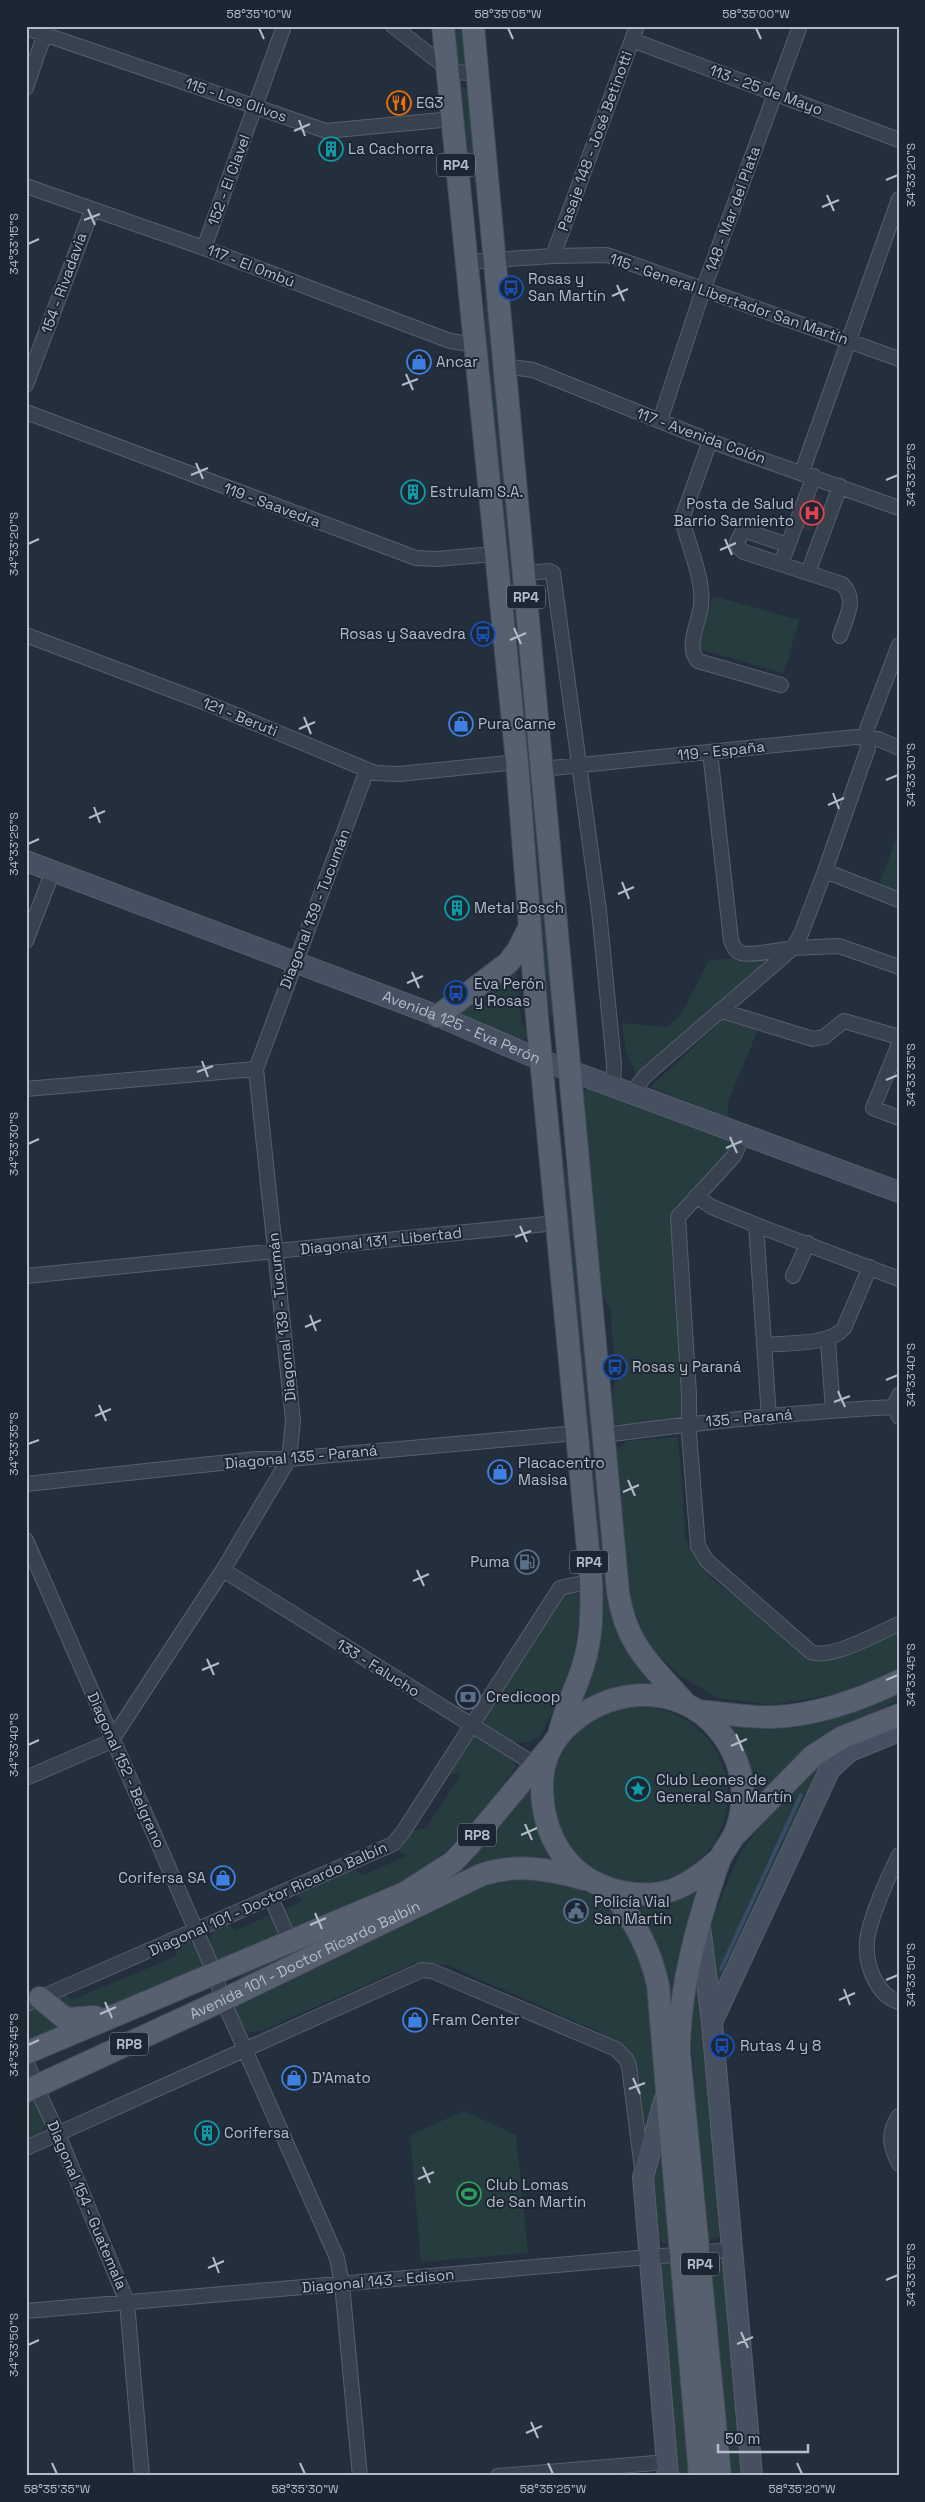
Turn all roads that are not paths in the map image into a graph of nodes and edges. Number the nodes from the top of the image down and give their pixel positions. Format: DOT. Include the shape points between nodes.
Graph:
graph roads {
  1 [pos="284,26"];
  2 [pos="393,26"];
  3 [pos="443,26"];
  4 [pos="473,26"];
  5 [pos="637,26"];
  6 [pos="800,26"];
  7 [pos="26,28"];
  8 [pos="46,30"];
  9 [pos="632,40"];
  10 [pos="447,68"];
  11 [pos="477,74"];
  12 [pos="26,88"];
  13 [pos="776,93"];
  14 [pos="256,105"];
  15 [pos="452,119"];
  16 [pos="899,140"];
  17 [pos="26,186"];
  18 [pos="899,199"];
  19 [pos="92,210"];
  20 [pos="204,248"];
  21 [pos="553,256"];
  22 [pos="494,259"];
  23 [pos="466,262"];
  24 [pos="703,290"];
  25 [pos="847,340"];
  26 [pos="476,344"];
  27 [pos="899,359"];
  28 [pos="504,366"];
  29 [pos="26,385"];
  30 [pos="26,412"];
  31 [pos="660,421"];
  32 [pos="710,441"];
  33 [pos="808,474"];
  34 [pos="840,486"];
  35 [pos="899,508"];
  36 [pos="788,545"];
  37 [pos="495,554"];
  38 [pos="781,564"];
  39 [pos="524,573"];
  40 [pos="808,573"];
  41 [pos="26,635"];
  42 [pos="840,636"];
  43 [pos="899,645"];
  44 [pos="781,685"];
  45 [pos="868,737"];
  46 [pos="899,748"];
  47 [pos="710,752"];
  48 [pos="517,762"];
  49 [pos="579,766"];
  50 [pos="542,769"];
  51 [pos="368,770"];
  52 [pos="26,861"];
  53 [pos="53,871"];
  54 [pos="825,871"];
  55 [pos="899,900"];
  56 [pos="529,928"];
  57 [pos="26,941"];
  58 [pos="793,948"];
  59 [pos="296,963"];
  60 [pos="899,966"];
  61 [pos="722,1011"];
  62 [pos="438,1016"];
  63 [pos="899,1038"];
  64 [pos="899,1044"];
  65 [pos="541,1060"];
  66 [pos="256,1069"];
  67 [pos="568,1070"];
  68 [pos="613,1086"];
  69 [pos="26,1090"];
  70 [pos="632,1093"];
  71 [pos="899,1118"];
  72 [pos="744,1134"];
  73 [pos="899,1192"];
  74 [pos="696,1196"];
  75 [pos="556,1223"];
  76 [pos="756,1225"];
  77 [pos="808,1243"];
  78 [pos="275,1252"];
  79 [pos="870,1267"];
  80 [pos="26,1276"];
  81 [pos="793,1276"];
  82 [pos="899,1279"];
  83 [pos="826,1339"];
  84 [pos="764,1345"];
  85 [pos="897,1406"];
  86 [pos="833,1410"];
  87 [pos="769,1417"];
  88 [pos="688,1424"];
  89 [pos="576,1433"];
  90 [pos="605,1436"];
  91 [pos="289,1459"];
  92 [pos="26,1484"];
  93 [pos="26,1540"];
  94 [pos="223,1570"];
  95 [pos="591,1581"];
  96 [pos="899,1624"];
  97 [pos="899,1681"];
  98 [pos="692,1707"];
  99 [pos="899,1715"];
  100 [pos="471,1726"];
  101 [pos="899,1731"];
  102 [pos="113,1738"];
  103 [pos="555,1740"];
  104 [pos="534,1764"];
  105 [pos="26,1778"];
  106 [pos="733,1837"];
  107 [pos="899,1855"];
  108 [pos="720,1858"];
  109 [pos="590,1880"];
  110 [pos="610,1890"];
  111 [pos="271,1898"];
  112 [pos="700,1926"];
  113 [pos="197,1931"];
  114 [pos="290,1941"];
  115 [pos="215,1974"];
  116 [pos="223,2000"];
  117 [pos="33,2001"];
  118 [pos="899,2002"];
  119 [pos="111,2017"];
  120 [pos="712,2022"];
  121 [pos="245,2049"];
  122 [pos="26,2053"];
  123 [pos="26,2060"];
  124 [pos="31,2089"];
  125 [pos="666,2092"];
  126 [pos="899,2116"];
  127 [pos="58,2134"];
  128 [pos="26,2148"];
  129 [pos="899,2164"];
  130 [pos="643,2177"];
  131 [pos="731,2250"];
  132 [pos="689,2253"];
  133 [pos="650,2256"];
  134 [pos="342,2284"];
  135 [pos="127,2302"];
  136 [pos="26,2311"];
  137 [pos="668,2469"];
  138 [pos="142,2476"];
  139 [pos="360,2476"];
  140 [pos="498,2476"];
  141 [pos="700,2476"];
  142 [pos="720,2476"];
  143 [pos="752,2476"];
  1 -- 14 [label="street, 152 - El Clavel"];
  2 -- 10 [label="street"];
  3 -- 10 [label="main road, RP4"];
  4 -- 11 [label="main road, RP4"];
  5 -- 9 [label="street, Pasaje 148 - José Betinotti"];
  6 -- 13 [label="street, 148 - Mar del Plata"];
  7 -- 8 [label="street, 115 - Los Olivos"];
  8 -- 12 [label="street"];
  8 -- 14 [label="street, 115 - Los Olivos"];
  9 -- 13 [label="street, 113 - 25 de Mayo"];
  9 -- 21 [label="street, Pasaje 148 - José Betinotti"];
  10 -- 11 [label="street"];
  10 -- 15 [label="main road, RP4"];
  11 -- 22 [label="main road, RP4"];
  13 -- 16 [label="street, 113 - 25 de Mayo"];
  13 -- 24 [label="street, 148 - Mar del Plata"];
  14 -- 15 [label="street, 115 - Los Olivos" via="336,132"];
  14 -- 20 [label="street, 152 - El Clavel"];
  15 -- 23 [label="main road, RP4"];
  17 -- 19 [label="street, 117 - El Ombú"];
  18 -- 25 [label="street"];
  19 -- 20 [label="street, 117 - El Ombú"];
  19 -- 29 [label="street, 154 - Rivadavia"];
  20 -- 26 [label="street, 117 - El Ombú" via="450,342"];
  21 -- 22 [label="street, 115 - General Libertador San Martín"];
  21 -- 24 [label="street, 115 - General Libertador San Martín" via="607,255"];
  22 -- 23 [label="street, 115 - General Libertador San Martín"];
  22 -- 28 [label="main road, RP4"];
  23 -- 26 [label="main road, RP4"];
  24 -- 25 [label="street, 115 - General Libertador San Martín"];
  24 -- 31 [label="street, 148 - Mar del Plata"];
  25 -- 27 [label="street, 115 - General Libertador San Martín"];
  25 -- 33 [label="street"];
  26 -- 37 [label="main road, RP4"];
  28 -- 31 [label="street, 117 - Avenida Colón" via="533,370"];
  28 -- 39 [label="main road, RP4"];
  30 -- 37 [label="street, 119 - Saavedra" via="416,558"];
  31 -- 32 [label="street, 117 - Avenida Colón"];
  32 -- 33 [label="street, 117 - Avenida Colón"];
  32 -- 44 [label="street" via="683,516 700,585 701,605 693,656 698,661"];
  33 -- 34 [label="street, 117 - Avenida Colón"];
  33 -- 36 [label="street"];
  34 -- 35 [label="street, 117 - Avenida Colón"];
  34 -- 40 [label="street"];
  36 -- 38 [label="street"];
  36 -- 38 [label="street" via="748,532 738,538 737,545 744,552"];
  37 -- 48 [label="main road, RP4"];
  38 -- 40 [label="street"];
  39 -- 49 [label="street" via="553,573"];
  39 -- 50 [label="main road, RP4"];
  40 -- 42 [label="street" via="842,584 851,597"];
  41 -- 51 [label="street, 121 - Beruti" via="214,706"];
  43 -- 45 [label="street" via="868,729"];
  45 -- 46 [label="street, 119 - España"];
  45 -- 47 [label="street, 119 - España"];
  45 -- 54 [label="street" via="868,748"];
  47 -- 49 [label="street, 119 - España"];
  47 -- 58 [label="street" via="734,948 748,953"];
  48 -- 51 [label="street, 121 - Beruti" via="399,774"];
  48 -- 56 [label="main road, RP4"];
  49 -- 50 [label="street, 119 - España"];
  49 -- 68 [label="street" via="599,911 614,1064"];
  50 -- 67 [label="main road, RP4"];
  51 -- 59 [label="street, Diagonal 139 - Tucumán"];
  52 -- 53 [label="street, Avenida 125 - Eva Perón"];
  53 -- 57 [label="street"];
  53 -- 59 [label="street, Avenida 125 - Eva Perón"];
  54 -- 55 [label="street"];
  54 -- 58 [label="street"];
  56 -- 62 [label="main road" via="508,963"];
  56 -- 65 [label="main road, RP4"];
  58 -- 60 [label="street" via="839,946"];
  58 -- 61 [label="street"];
  59 -- 62 [label="street, Avenida 125 - Eva Perón"];
  59 -- 66 [label="street, Diagonal 139 - Tucumán"];
  61 -- 63 [label="street" via="813,1039 824,1037 844,1020"];
  61 -- 70 [label="street" via="646,1076"];
  62 -- 65 [label="street, Avenida 125 - Eva Perón"];
  64 -- 71 [label="street" via="873,1108"];
  65 -- 67 [label="street, Avenida 125 - Eva Perón"];
  65 -- 75 [label="main road, RP4"];
  66 -- 69 [label="street"];
  66 -- 78 [label="street, Diagonal 139 - Tucumán"];
  67 -- 68 [label="street, Avenida 125 - Eva Perón"];
  67 -- 90 [label="main road, RP4"];
  68 -- 70 [label="street, Avenida 125 - Eva Perón"];
  70 -- 72 [label="street, Avenida 125 - Eva Perón"];
  72 -- 73 [label="street, Avenida 125 - Eva Perón"];
  72 -- 74 [label="street" via="734,1156"];
  74 -- 76 [label="street" via="712,1207"];
  74 -- 88 [label="street" via="678,1217 677,1226 689,1394"];
  75 -- 78 [label="street, Diagonal 131 - Libertad"];
  75 -- 89 [label="main road, RP4"];
  76 -- 77 [label="street"];
  76 -- 84 [label="street"];
  77 -- 79 [label="street"];
  77 -- 81 [label="street"];
  78 -- 80 [label="street, Diagonal 131 - Libertad"];
  78 -- 91 [label="street, Diagonal 139 - Tucumán" via="293,1422"];
  79 -- 82 [label="street"];
  79 -- 83 [label="street" via="844,1328 839,1334"];
  83 -- 84 [label="street"];
  83 -- 86 [label="street"];
  84 -- 87 [label="street"];
  85 -- 86 [label="street, 135 - Paraná"];
  86 -- 87 [label="street, 135 - Paraná"];
  87 -- 88 [label="street, 135 - Paraná"];
  88 -- 90 [label="street, 135 - Paraná"];
  88 -- 96 [label="street" via="696,1539 707,1561 817,1655 835,1651"];
  89 -- 91 [label="street, Diagonal 135 - Paraná"];
  89 -- 95 [label="main road, RP4"];
  90 -- 98 [label="main road, RP4" via="618,1592 624,1622 630,1638 643,1656"];
  91 -- 92 [label="street, Diagonal 135 - Paraná" via="256,1459"];
  91 -- 94 [label="street, Diagonal 139 - Tucumán"];
  93 -- 102 [label="street, Diagonal 152 - Belgrano"];
  94 -- 100 [label="street, 133 - Falucho"];
  94 -- 102 [label="street, Diagonal 139 - Tucumán"];
  95 -- 100 [label="street, Diagonal 101 - Doctor Ricardo Balbín" via="560,1588"];
  95 -- 103 [label="main road, RP4" via="587,1651"];
  97 -- 98 [label="main road" via="838,1706 792,1716 756,1716"];
  98 -- 103 [label="main road, RP4" via="657,1696 619,1697 598,1704 578,1717"];
  98 -- 106 [label="main road, RP4" via="719,1730 734,1754 742,1782 742,1810"];
  99 -- 106 [label="main road" via="841,1738 813,1756"];
  100 -- 104 [label="street, 133 - Falucho"];
  100 -- 111 [label="street, Diagonal 101 - Doctor Ricardo Balbín" via="393,1844"];
  101 -- 120 [label="street" via="850,1751 830,1769"];
  102 -- 105 [label="street, Diagonal 139 - Tucumán"];
  102 -- 113 [label="street, Diagonal 152 - Belgrano"];
  103 -- 104 [label="main road, Avenida 101 - Doctor Ricardo Balbín / RP8"];
  103 -- 109 [label="main road, RP4" via="542,1780 542,1809 551,1837 567,1862"];
  104 -- 114 [label="main road, Avenida 101 - Doctor Ricardo Balbín / RP8" via="453,1862 384,1904"];
  106 -- 108 [label="main road, RP4"];
  107 -- 118 [label="street" via="886,1883 867,1942 868,1959 878,1985 889,1998"];
  108 -- 110 [label="main road, RP4" via="697,1878 670,1891 640,1895"];
  108 -- 112 [label="main road, RP4"];
  109 -- 110 [label="main road, RP4"];
  109 -- 116 [label="main road, Avenida 101 - Doctor Ricardo Balbín / RP8" via="527,1868 497,1870 410,1908"];
  110 -- 125 [label="main road, RP4" via="635,1924 654,1969"];
  111 -- 113 [label="street, Diagonal 101 - Doctor Ricardo Balbín"];
  111 -- 114 [label="street"];
  112 -- 120 [label="street"];
  112 -- 132 [label="main road, RP4" via="684,1990 679,2030"];
  113 -- 115 [label="street, Diagonal 152 - Belgrano"];
  113 -- 117 [label="street, Diagonal 101 - Doctor Ricardo Balbín"];
  114 -- 115 [label="main road, Avenida 101 - Doctor Ricardo Balbín / RP8"];
  115 -- 116 [label="street, Diagonal 152 - Belgrano"];
  115 -- 119 [label="main road, Avenida 101 - Doctor Ricardo Balbín / RP8"];
  116 -- 121 [label="street, Diagonal 152 - Belgrano"];
  116 -- 124 [label="main road, Avenida 101 - Doctor Ricardo Balbín / RP8"];
  117 -- 119 [label="main road" via="66,2019"];
  119 -- 122 [label="main road, Avenida 101 - Doctor Ricardo Balbín / RP8"];
  120 -- 131 [label="street"];
  121 -- 127 [label="street"];
  121 -- 130 [label="street" via="422,1970 432,1971 622,2054 629,2066"];
  121 -- 134 [label="street, Diagonal 152 - Belgrano" via="337,2258"];
  123 -- 124 [label="street, Diagonal 154 - Guatemala"];
  124 -- 127 [label="street, Diagonal 154 - Guatemala"];
  125 -- 130 [label="street"];
  125 -- 132 [label="main road, RP4"];
  126 -- 129 [label="street" via="890,2136"];
  127 -- 128 [label="street"];
  127 -- 135 [label="street, Diagonal 154 - Guatemala"];
  130 -- 133 [label="street"];
  131 -- 132 [label="street, Diagonal 143 - Edison"];
  131 -- 143 [label="street"];
  132 -- 133 [label="street, Diagonal 143 - Edison"];
  132 -- 141 [label="main road, RP4"];
  132 -- 142 [label="main road, RP4"];
  133 -- 134 [label="street, Diagonal 143 - Edison"];
  133 -- 137 [label="street"];
  134 -- 135 [label="street, Diagonal 143 - Edison"];
  134 -- 139 [label="street, Diagonal 152 - Belgrano"];
  135 -- 136 [label="street, Diagonal 143 - Edison"];
  135 -- 138 [label="street, Diagonal 154 - Guatemala"];
  137 -- 140 [label="street"];
}
